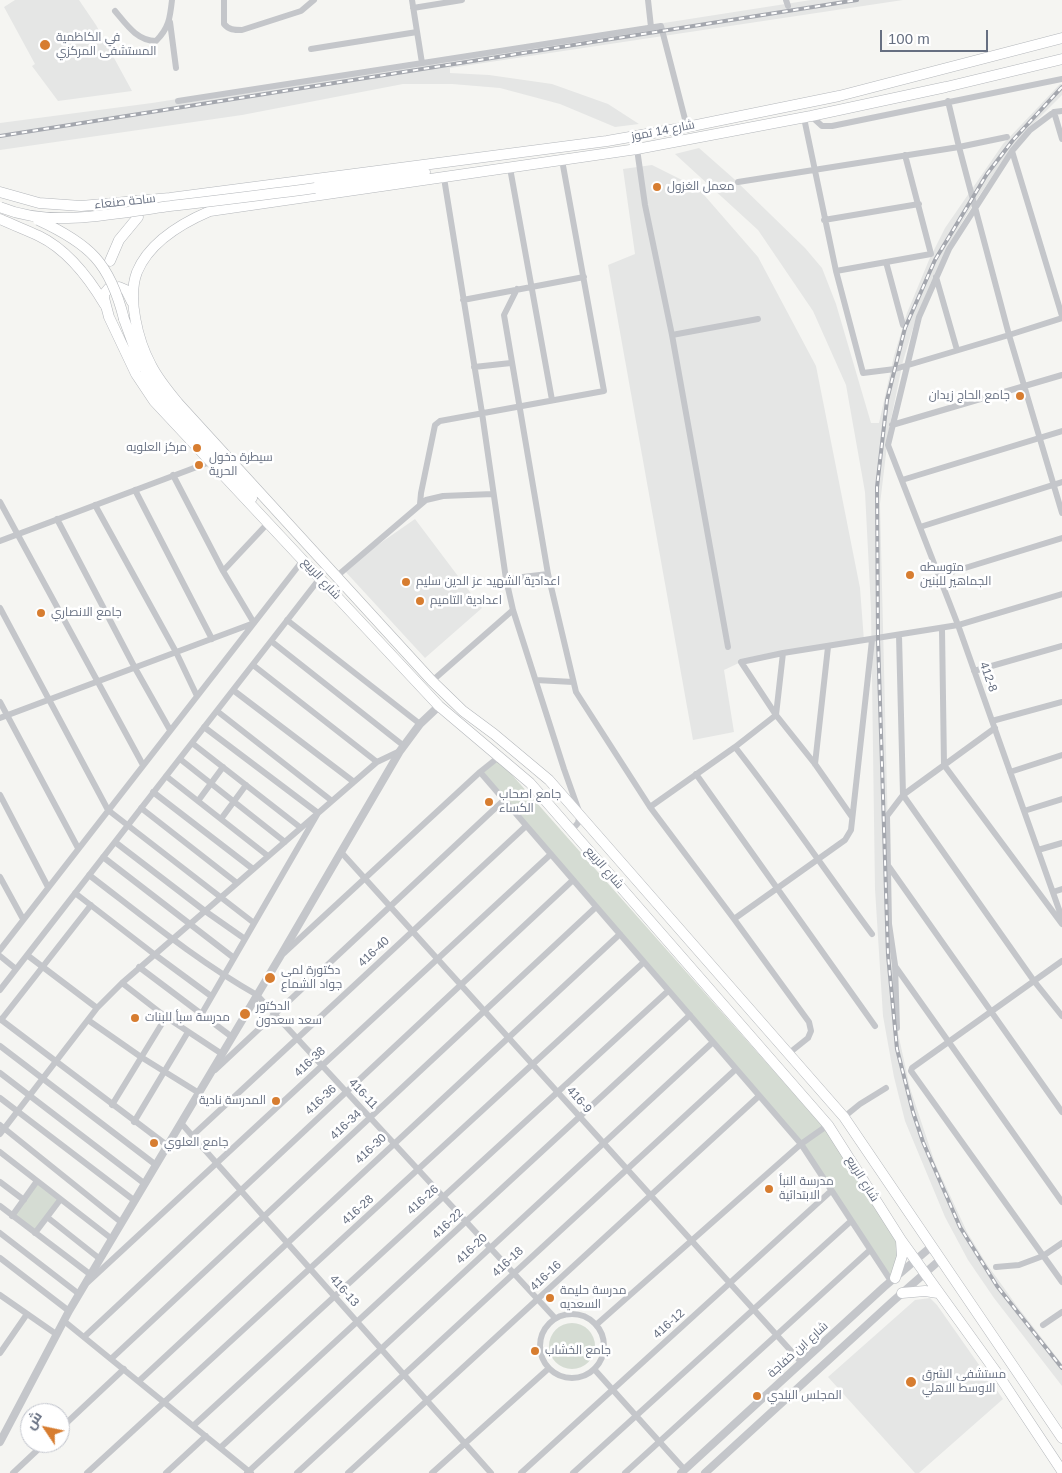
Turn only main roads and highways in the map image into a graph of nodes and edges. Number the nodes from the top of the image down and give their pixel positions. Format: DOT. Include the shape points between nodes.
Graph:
graph roads {
  1 [pos="1062,38"];
  2 [pos="1062,59"];
  3 [pos="495,170"];
  4 [pos="257,187"];
  5 [pos="0,192"];
  6 [pos="170,198"];
  7 [pos="154,203"];
  8 [pos="259,203"];
  9 [pos="0,207"];
  10 [pos="28,216"];
  11 [pos="138,217"];
  12 [pos="0,219"];
  13 [pos="110,260"];
  14 [pos="108,291"];
  15 [pos="134,307"];
  16 [pos="265,518"];
  17 [pos="901,1240"];
  18 [pos="893,1279"];
  19 [pos="938,1293"];
  20 [pos="902,1294"];
  21 [pos="1062,1438"];
  22 [pos="1062,1470"];
  1 -- 4 [label="main road, شارع 14 تموز" via="839,96 687,127 607,141"];
  2 -- 3 [label="main road, شارع 14 تموز" via="807,117 637,149"];
  3 -- 8 [label="main road, شارع 14 تموز"];
  3 -- 10 [label="main road, bridge" via="454,167 129,212 57,218"];
  4 -- 6 [label="main road, ساحة صنعاء"];
  4 -- 8 [label="main road" via="262,193"];
  5 -- 6 [label="main road, ساحة صنعاء" via="39,203 81,206"];
  6 -- 7 [label="main road, ساحة صنعاء"];
  8 -- 15 [label="main road, شارع 14 تموز" via="199,216 159,243 145,258 134,281"];
  9 -- 10 [label="main road, bridge"];
  10 -- 16 [label="main road, bridge" via="69,235 96,258 111,278 136,352 152,383 244,486"];
  11 -- 13 [label="main road, ساحة صنعاء" via="119,240"];
  12 -- 14 [label="main road" via="40,237 68,257 91,282"];
  14 -- 15 [label="main road" via="128,292"];
  14 -- 16 [label="main road, شارع الربيع" via="136,374 146,390 163,412"];
  15 -- 21 [label="main road, شارع الربيع" via="150,364 167,390 432,681 463,711 549,780 844,1117"];
  16 -- 17 [label="main road, شارع الربيع" via="439,706 530,784 828,1125"];
  17 -- 18 [label="main road" via="900,1267"];
  17 -- 19 [label="main road, شارع الربيع"];
  19 -- 20 [label="main road" via="925,1290"];
  19 -- 22 [label="main road, شارع الربيع"];
}
